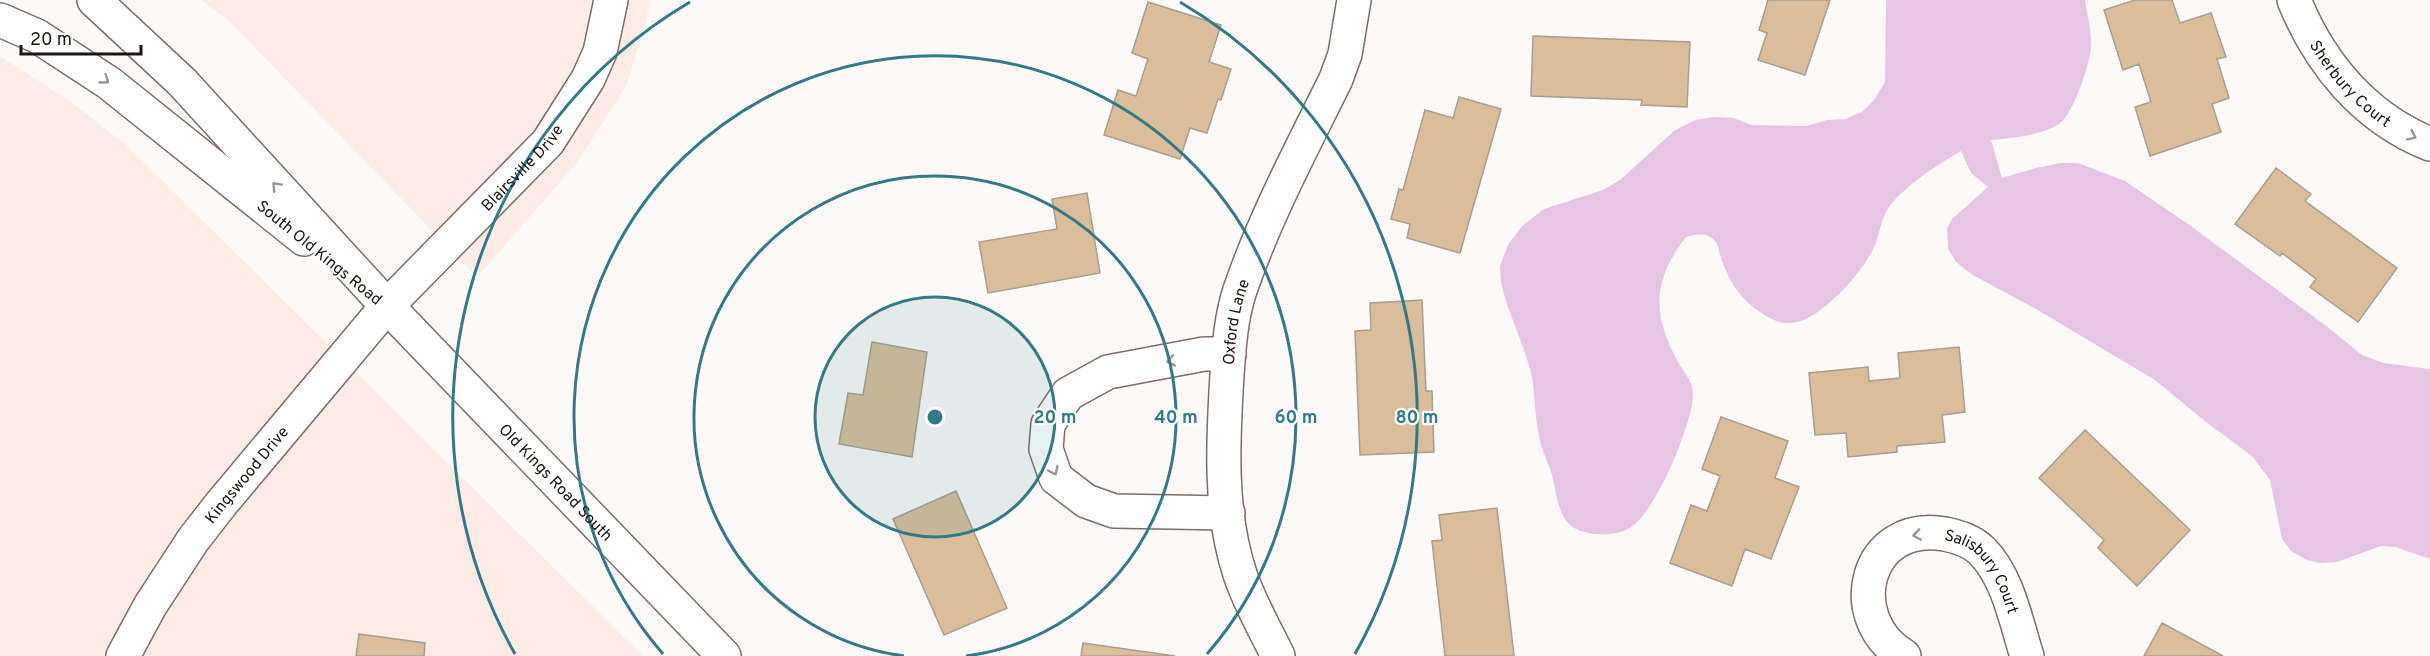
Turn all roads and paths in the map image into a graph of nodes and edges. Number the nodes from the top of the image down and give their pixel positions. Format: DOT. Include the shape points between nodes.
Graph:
graph roads {
  1 [pos="94,0"];
  2 [pos="611,0"];
  3 [pos="1354,0"];
  4 [pos="2294,0"];
  5 [pos="0,20"];
  6 [pos="2430,144"];
  7 [pos="387,306"];
  8 [pos="1229,354"];
  9 [pos="1228,513"];
  10 [pos="123,656"];
  11 [pos="724,656"];
  12 [pos="1278,656"];
  13 [pos="1904,656"];
  14 [pos="2027,656"];
  7 -- 1 [label="street, South Old Kings Road, one-way" via="182,82"];
  2 -- 7 [label="street, Blairsville Drive" via="600,52 579,97 554,135"];
  3 -- 8 [label="street, Oxford Lane" via="1339,70 1264,228 1239,291"];
  4 -- 6 [label="street, Sherbury Court, one-way" via="2320,54 2345,86 2406,134"];
  5 -- 7 [label="street, South Old Kings Road, one-way" via="37,36 109,83"];
  7 -- 10 [label="street, Kingswood Drive" via="193,540"];
  7 -- 11 [label="street, Old Kings Road South"];
  8 -- 9 [label="street, Oxford Lane" via="1225,413"];
  8 -- 9 [label="street, one-way" via="1204,354 1108,372 1068,393 1048,424 1046,449 1056,478 1086,501 1114,511"];
  9 -- 12 [label="street, Oxford Lane" via="1240,574"];
  14 -- 13 [label="street, Salisbury Court, one-way" via="1999,574 1982,551 1962,537 1935,532 1911,535 1889,545 1876,563 1869,583 1870,613 1879,633"];
}
